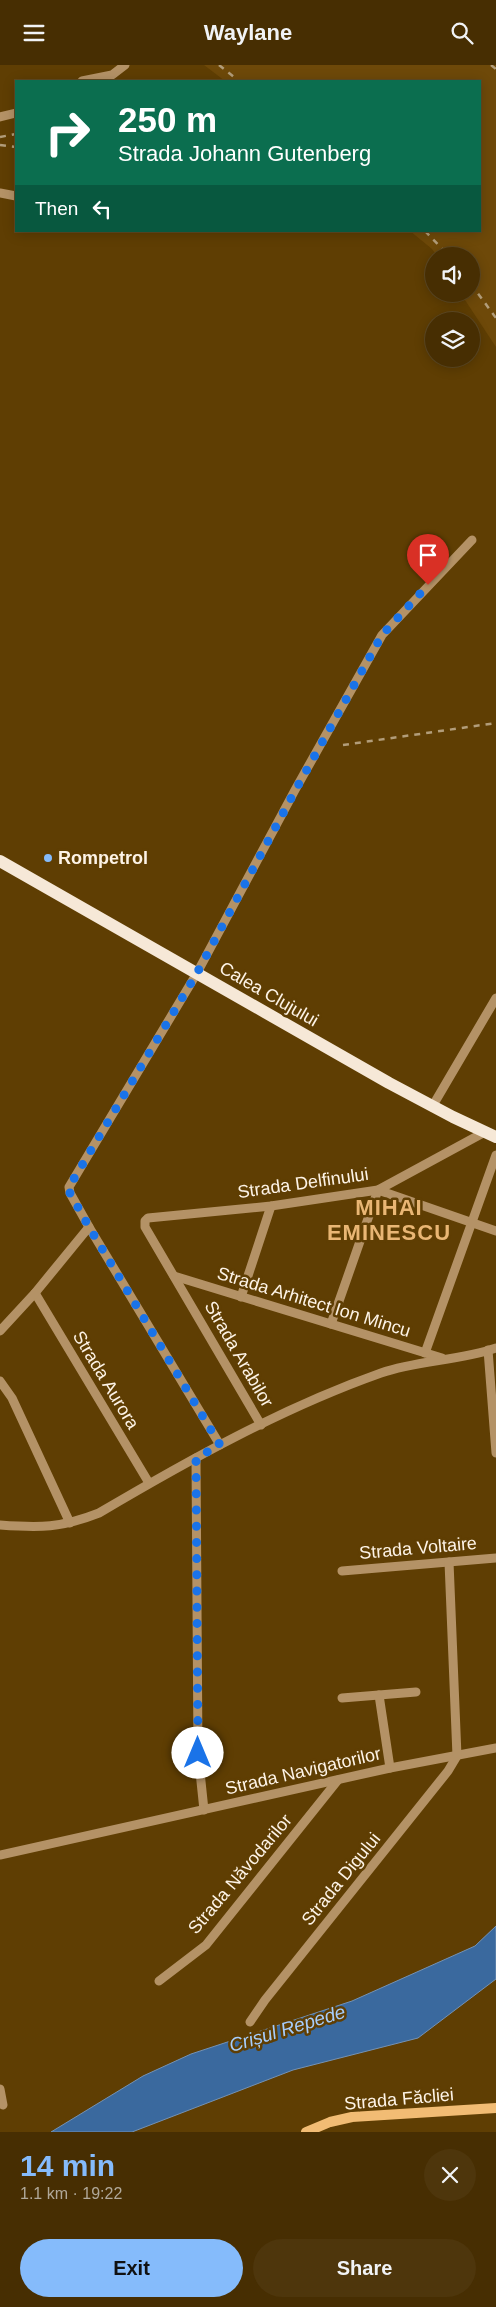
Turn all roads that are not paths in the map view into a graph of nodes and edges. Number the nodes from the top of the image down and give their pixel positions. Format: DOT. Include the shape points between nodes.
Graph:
graph roads {
  1 [pos="125,65"];
  2 [pos="87,80"];
  3 [pos="15,113"];
  4 [pos="0,117"];
  5 [pos="0,193"];
  6 [pos="15,196"];
  7 [pos="472,540"];
  8 [pos="0,861"];
  9 [pos="197,973"];
  10 [pos="496,998"];
  11 [pos="432,1107"];
  12 [pos="482,1133"];
  13 [pos="496,1137"];
  14 [pos="496,1155"];
  15 [pos="378,1190"];
  16 [pos="271,1205"];
  17 [pos="145,1221"];
  18 [pos="471,1223"];
  19 [pos="89,1227"];
  20 [pos="496,1231"];
  21 [pos="174,1276"];
  22 [pos="34,1293"];
  23 [pos="241,1297"];
  24 [pos="331,1324"];
  25 [pos="0,1331"];
  26 [pos="492,1349"];
  27 [pos="425,1353"];
  28 [pos="444,1359"];
  29 [pos="0,1381"];
  30 [pos="261,1425"];
  31 [pos="220,1445"];
  32 [pos="496,1453"];
  33 [pos="196,1458"];
  34 [pos="149,1483"];
  35 [pos="70,1523"];
  36 [pos="0,1525"];
  37 [pos="496,1558"];
  38 [pos="449,1562"];
  39 [pos="342,1571"];
  40 [pos="416,1692"];
  41 [pos="379,1695"];
  42 [pos="342,1698"];
  43 [pos="496,1749"];
  44 [pos="457,1756"];
  45 [pos="390,1768"];
  46 [pos="338,1780"];
  47 [pos="204,1810"];
  48 [pos="0,1855"];
  49 [pos="159,1981"];
  50 [pos="250,2022"];
  51 [pos="0,2089"];
  52 [pos="3,2105"];
  53 [pos="496,2108"];
  54 [pos="306,2132"];
  1 -- 2 [label="street" via="112,75"];
  3 -- 4 [label="street"];
  5 -- 6 [label="street"];
  7 -- 9 [label="street" via="382,635"];
  8 -- 9 [label="main road, Calea Clujului"];
  9 -- 11 [label="main road, Calea Clujului"];
  9 -- 19 [label="street" via="69,1187"];
  10 -- 11 [label="street"];
  11 -- 12 [label="main road, Calea Clujului"];
  12 -- 13 [label="main road, Calea Clujului"];
  12 -- 15 [label="street, Strada Delfinului"];
  14 -- 18 [label="street"];
  15 -- 16 [label="street, Strada Delfinului"];
  15 -- 18 [label="street"];
  15 -- 24 [label="street"];
  16 -- 17 [label="street, Strada Delfinului" via="148,1218"];
  16 -- 23 [label="street"];
  17 -- 21 [label="street, Strada Arabilor" via="145,1227"];
  18 -- 20 [label="street"];
  18 -- 27 [label="street"];
  19 -- 22 [label="street"];
  19 -- 31 [label="street"];
  21 -- 23 [label="street, Strada Arhitect Ion Mincu"];
  21 -- 30 [label="street, Strada Arabilor"];
  22 -- 25 [label="street"];
  22 -- 34 [label="street, Strada Aurora"];
  23 -- 24 [label="street, Strada Arhitect Ion Mincu"];
  24 -- 27 [label="street, Strada Arhitect Ion Mincu"];
  26 -- 28 [label="street"];
  26 -- 32 [label="street"];
  27 -- 28 [label="street, Strada Arhitect Ion Mincu"];
  28 -- 30 [label="street" via="403,1366 331,1391"];
  29 -- 35 [label="street" via="12,1398"];
  30 -- 31 [label="street"];
  31 -- 33 [label="street"];
  33 -- 34 [label="street"];
  33 -- 47 [label="street" via="198,1753"];
  34 -- 35 [label="street" via="99,1513"];
  35 -- 36 [label="street" via="46,1528"];
  37 -- 38 [label="street, Strada Voltaire"];
  38 -- 39 [label="street, Strada Voltaire"];
  38 -- 44 [label="street"];
  40 -- 41 [label="street"];
  41 -- 42 [label="street"];
  41 -- 45 [label="street"];
  43 -- 44 [label="street, Strada Navigatorilor"];
  44 -- 45 [label="street, Strada Navigatorilor"];
  44 -- 50 [label="street, Strada Digului"];
  45 -- 46 [label="street, Strada Navigatorilor"];
  46 -- 47 [label="street, Strada Navigatorilor"];
  46 -- 49 [label="street, Strada Năvodarilor" via="206,1945"];
  47 -- 48 [label="street, Strada Navigatorilor"];
  51 -- 52 [label="street"];
  53 -- 54 [label="street, Strada Făcliei" via="352,2117"];
}
